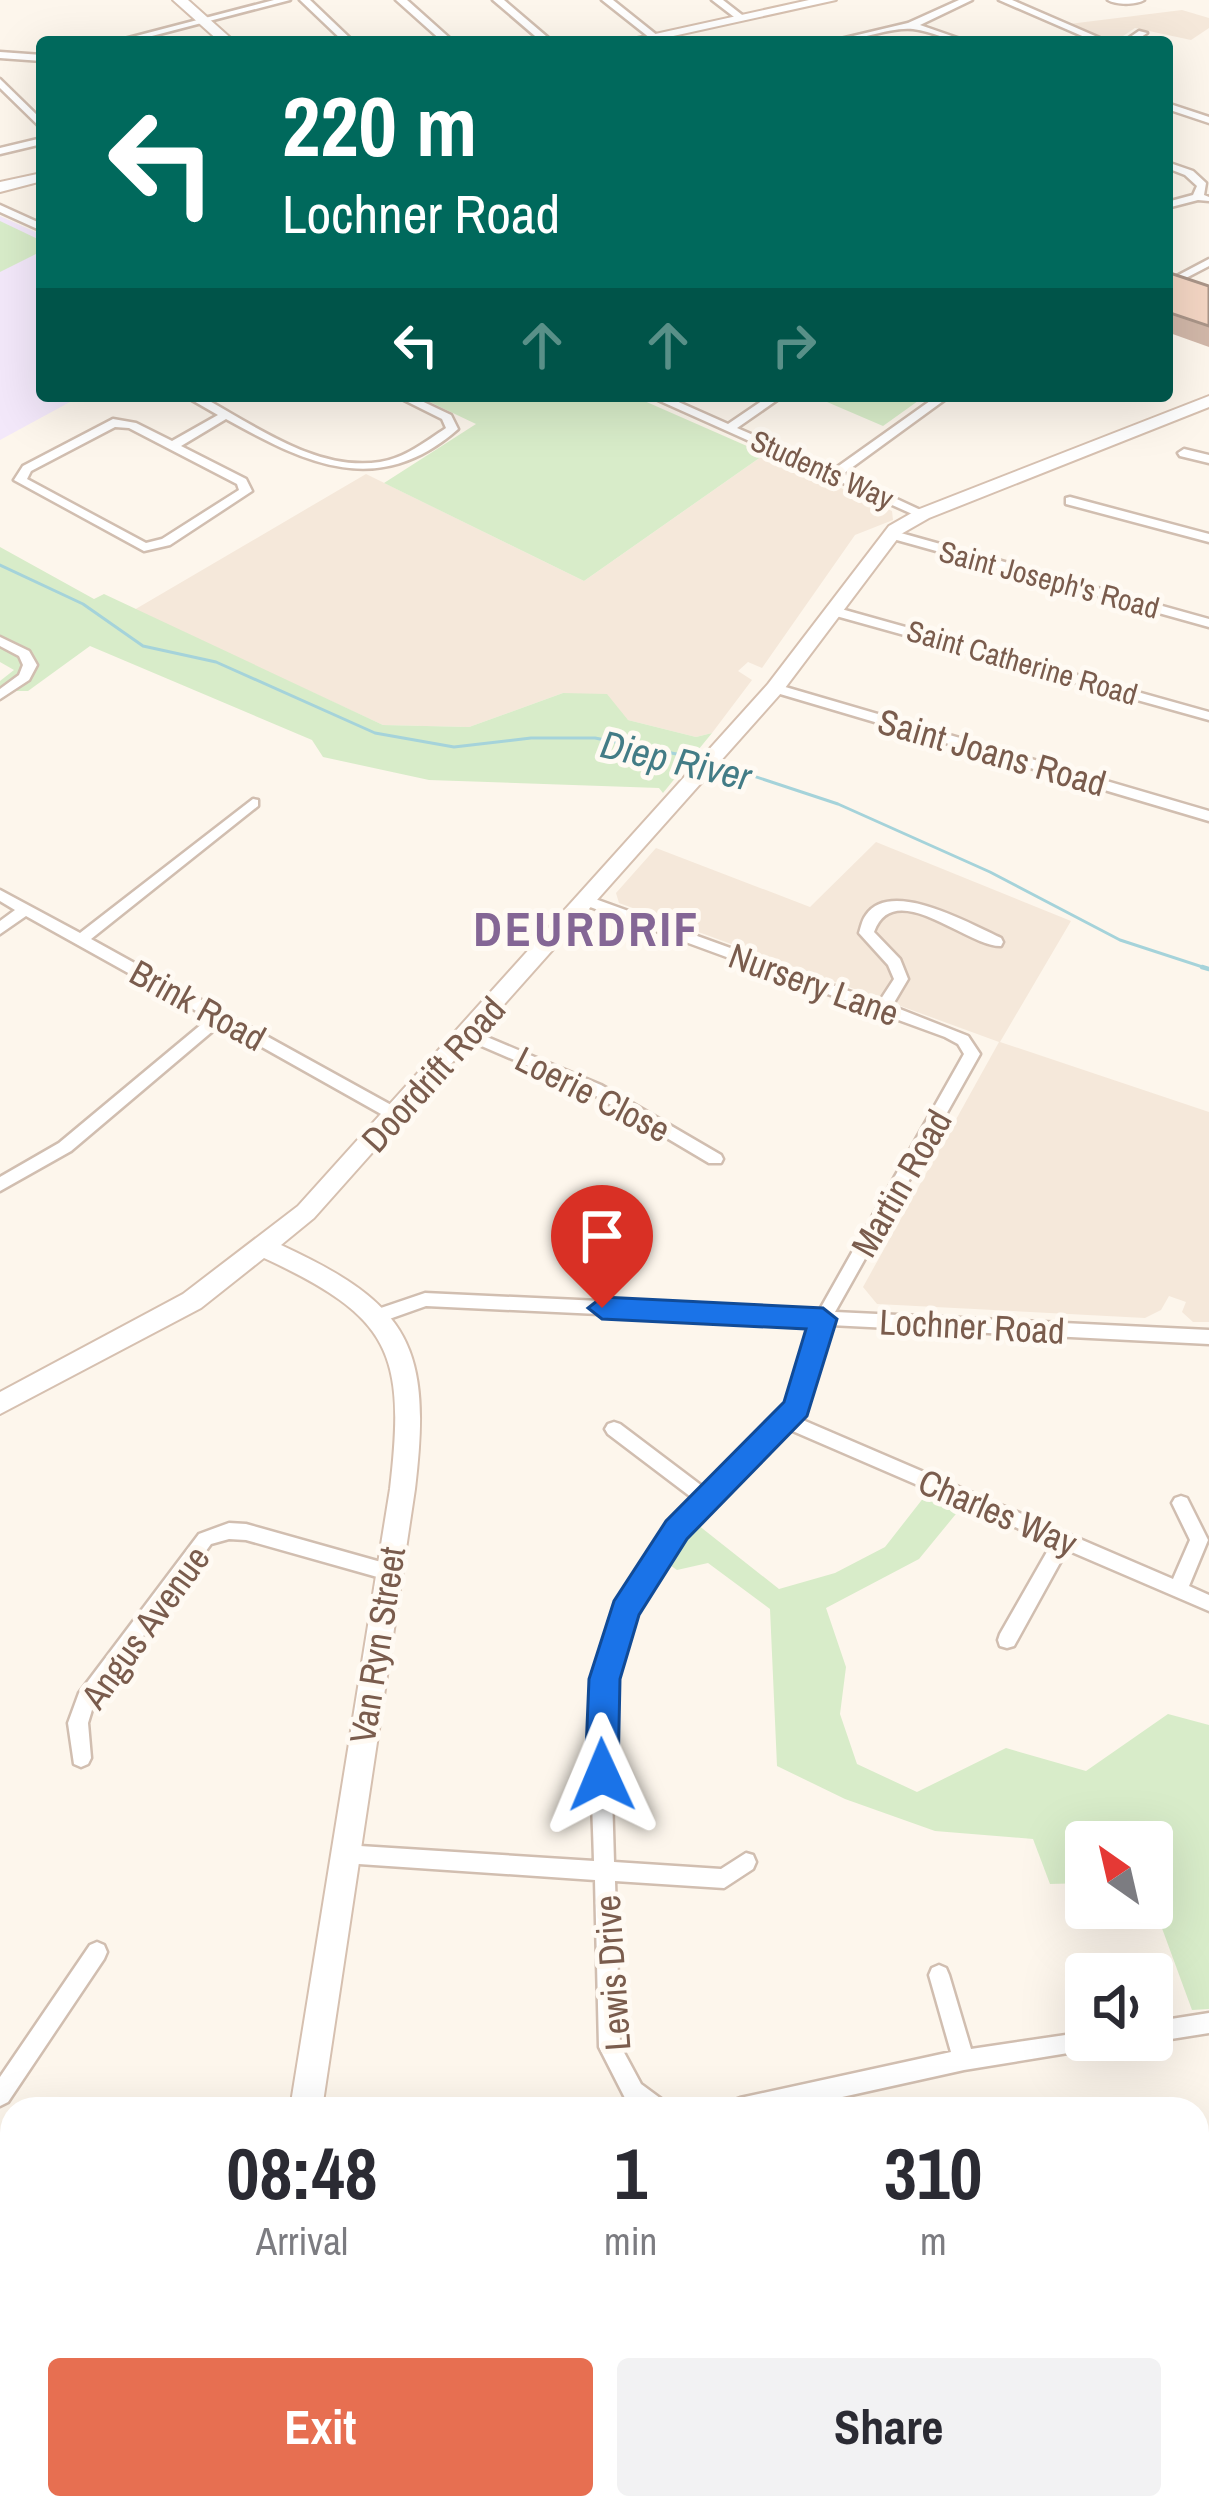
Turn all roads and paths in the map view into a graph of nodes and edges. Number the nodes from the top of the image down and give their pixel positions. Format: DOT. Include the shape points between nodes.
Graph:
graph roads {
  1 [pos="180,0"];
  2 [pos="285,0"];
  3 [pos="305,0"];
  4 [pos="401,0"];
  5 [pos="498,0"];
  6 [pos="607,0"];
  7 [pos="717,0"];
  8 [pos="829,0"];
  9 [pos="967,0"];
  10 [pos="1004,0"];
  11 [pos="1113,0"];
  12 [pos="1138,0"];
  13 [pos="742,18"];
  14 [pos="201,19"];
  15 [pos="911,25"];
  16 [pos="1142,32"];
  17 [pos="140,36"];
  18 [pos="221,36"];
  19 [pos="344,36"];
  20 [pos="442,36"];
  21 [pos="541,36"];
  22 [pos="653,36"];
  23 [pos="861,36"];
  24 [pos="945,36"];
  25 [pos="1090,36"];
  26 [pos="1136,36"];
  27 [pos="0,55"];
  28 [pos="36,58"];
  29 [pos="0,82"];
  30 [pos="1173,110"];
  31 [pos="36,120"];
  32 [pos="1209,120"];
  33 [pos="36,142"];
  34 [pos="0,151"];
  35 [pos="1173,167"];
  36 [pos="36,178"];
  37 [pos="0,187"];
  38 [pos="1204,198"];
  39 [pos="1173,204"];
  40 [pos="0,208"];
  41 [pos="36,225"];
  42 [pos="1209,262"];
  43 [pos="1173,276"];
  44 [pos="1209,288"];
  45 [pos="1209,400"];
  46 [pos="203,402"];
  47 [pos="415,402"];
  48 [pos="669,402"];
  49 [pos="768,402"];
  50 [pos="936,402"];
  51 [pos="227,414"];
  52 [pos="729,428"];
  53 [pos="172,446"];
  54 [pos="1184,453"];
  55 [pos="1209,459"];
  56 [pos="834,475"];
  57 [pos="1070,501"];
  58 [pos="923,514"];
  59 [pos="890,535"];
  60 [pos="1209,538"];
  61 [pos="834,610"];
  62 [pos="1209,623"];
  63 [pos="0,641"];
  64 [pos="776,688"];
  65 [pos="0,695"];
  66 [pos="1209,716"];
  67 [pos="253,802"];
  68 [pos="1209,816"];
  69 [pos="0,896"];
  70 [pos="587,901"];
  71 [pos="25,909"];
  72 [pos="0,929"];
  73 [pos="81,940"];
  74 [pos="996,942"];
  75 [pos="882,1009"];
  76 [pos="220,1017"];
  77 [pos="469,1034"];
  78 [pos="970,1046"];
  79 [pos="396,1115"];
  80 [pos="715,1159"];
  81 [pos="0,1185"];
  82 [pos="266,1248"];
  83 [pos="378,1316"];
  84 [pos="823,1319"];
  85 [pos="1209,1337"];
  86 [pos="0,1404"];
  87 [pos="788,1421"];
  88 [pos="614,1429"];
  89 [pos="708,1500"];
  90 [pos="1180,1503"];
  91 [pos="1063,1540"];
  92 [pos="388,1572"];
  93 [pos="1178,1590"];
  94 [pos="1209,1603"];
  95 [pos="1007,1640"];
  96 [pos="81,1758"];
  97 [pos="344,1854"];
  98 [pos="746,1862"];
  99 [pos="605,1871"];
  100 [pos="97,1952"];
  101 [pos="939,1975"];
  102 [pos="1209,2024"];
  103 [pos="1173,2029"];
  104 [pos="1065,2045"];
  105 [pos="964,2060"];
  106 [pos="0,2096"];
  107 [pos="307,2097"];
  108 [pos="639,2097"];
  109 [pos="795,2097"];
  1 -- 14 [label="street"];
  2 -- 14 [label="street"];
  3 -- 19 [label="street"];
  4 -- 20 [label="street"];
  5 -- 21 [label="street"];
  6 -- 22 [label="street"];
  7 -- 13 [label="street"];
  8 -- 13 [label="street"];
  9 -- 15 [label="street"];
  10 -- 25 [label="street"];
  11 -- 12 [label="street"];
  13 -- 22 [label="street"];
  14 -- 17 [label="street"];
  14 -- 18 [label="street"];
  15 -- 23 [label="street"];
  15 -- 24 [label="street"];
  16 -- 26 [label="street"];
  27 -- 28 [label="street"];
  29 -- 31 [label="street"];
  30 -- 32 [label="street"];
  33 -- 34 [label="street"];
  35 -- 38 [label="street" via="1202,185"];
  36 -- 37 [label="street"];
  38 -- 39 [label="street"];
  40 -- 41 [label="street"];
  42 -- 43 [label="street"];
  43 -- 44 [label="street"];
  45 -- 58 [label="street, Doordrift Road"];
  46 -- 51 [label="street"];
  47 -- 51 [label="street" via="447,417 448,434 399,464 363,469 335,467"];
  48 -- 52 [label="street, Students Way"];
  49 -- 52 [label="street"];
  50 -- 56 [label="street"];
  51 -- 53 [label="street"];
  52 -- 56 [label="street, Students Way"];
  53 -- 53 [label="street" via="246,491 158,546 136,545 20,480 113,423"];
  54 -- 55 [label="street"];
  56 -- 58 [label="street, Students Way"];
  57 -- 60 [label="street"];
  58 -- 59 [label="street, Doordrift Road"];
  59 -- 61 [label="street, Doordrift Road"];
  59 -- 62 [label="street, Saint Joseph's Road"];
  61 -- 64 [label="street, Doordrift Road"];
  61 -- 66 [label="street, Saint Catherine Road"];
  63 -- 65 [label="street" via="29,662"];
  64 -- 68 [label="street, Saint Joans Road"];
  64 -- 70 [label="street, Doordrift Road"];
  67 -- 73 [label="street"];
  69 -- 71 [label="street, Brink Road"];
  70 -- 75 [label="street, Nursery Lane"];
  70 -- 77 [label="street, Doordrift Road"];
  71 -- 72 [label="street"];
  71 -- 73 [label="street, Brink Road"];
  73 -- 76 [label="street, Brink Road"];
  74 -- 75 [label="street" via="909,905 883,907 866,933 901,979"];
  75 -- 78 [label="street, Nursery Lane"];
  76 -- 79 [label="street, Brink Road"];
  76 -- 81 [label="street" via="65,1147"];
  77 -- 79 [label="street, Doordrift Road"];
  77 -- 80 [label="street, Loerie Close" via="596,1089"];
  78 -- 84 [label="street, Martin Road" via="971,1062"];
  79 -- 82 [label="street, Doordrift Road"];
  82 -- 83 [label="street, Van Ryn Street" via="344,1287"];
  82 -- 86 [label="street, Doordrift Road" via="161,1320"];
  83 -- 84 [label="street, Lochner Road" via="425,1299"];
  83 -- 92 [label="street, Van Ryn Street" via="405,1370 408,1400"];
  84 -- 85 [label="street, Lochner Road"];
  84 -- 87 [label="street, Lewis Drive"];
  87 -- 89 [label="street, Lewis Drive"];
  87 -- 91 [label="street, Charles Way"];
  88 -- 89 [label="street"];
  89 -- 99 [label="street, Lewis Drive" via="648,1568 610,1656 600,1727"];
  90 -- 93 [label="street" via="1199,1540"];
  91 -- 93 [label="street, Charles Way"];
  91 -- 95 [label="street"];
  92 -- 96 [label="street, Angus Avenue" via="246,1532 205,1539 86,1700"];
  92 -- 97 [label="street, Van Ryn Street"];
  93 -- 94 [label="street, Charles Way"];
  97 -- 99 [label="street"];
  97 -- 107 [label="street, Van Ryn Street"];
  98 -- 99 [label="street" via="724,1879"];
  99 -- 108 [label="street, Lewis Drive" via="610,2047"];
  100 -- 106 [label="street"];
  101 -- 105 [label="street"];
  102 -- 103 [label="street"];
  104 -- 105 [label="street"];
  105 -- 109 [label="street"];
}
